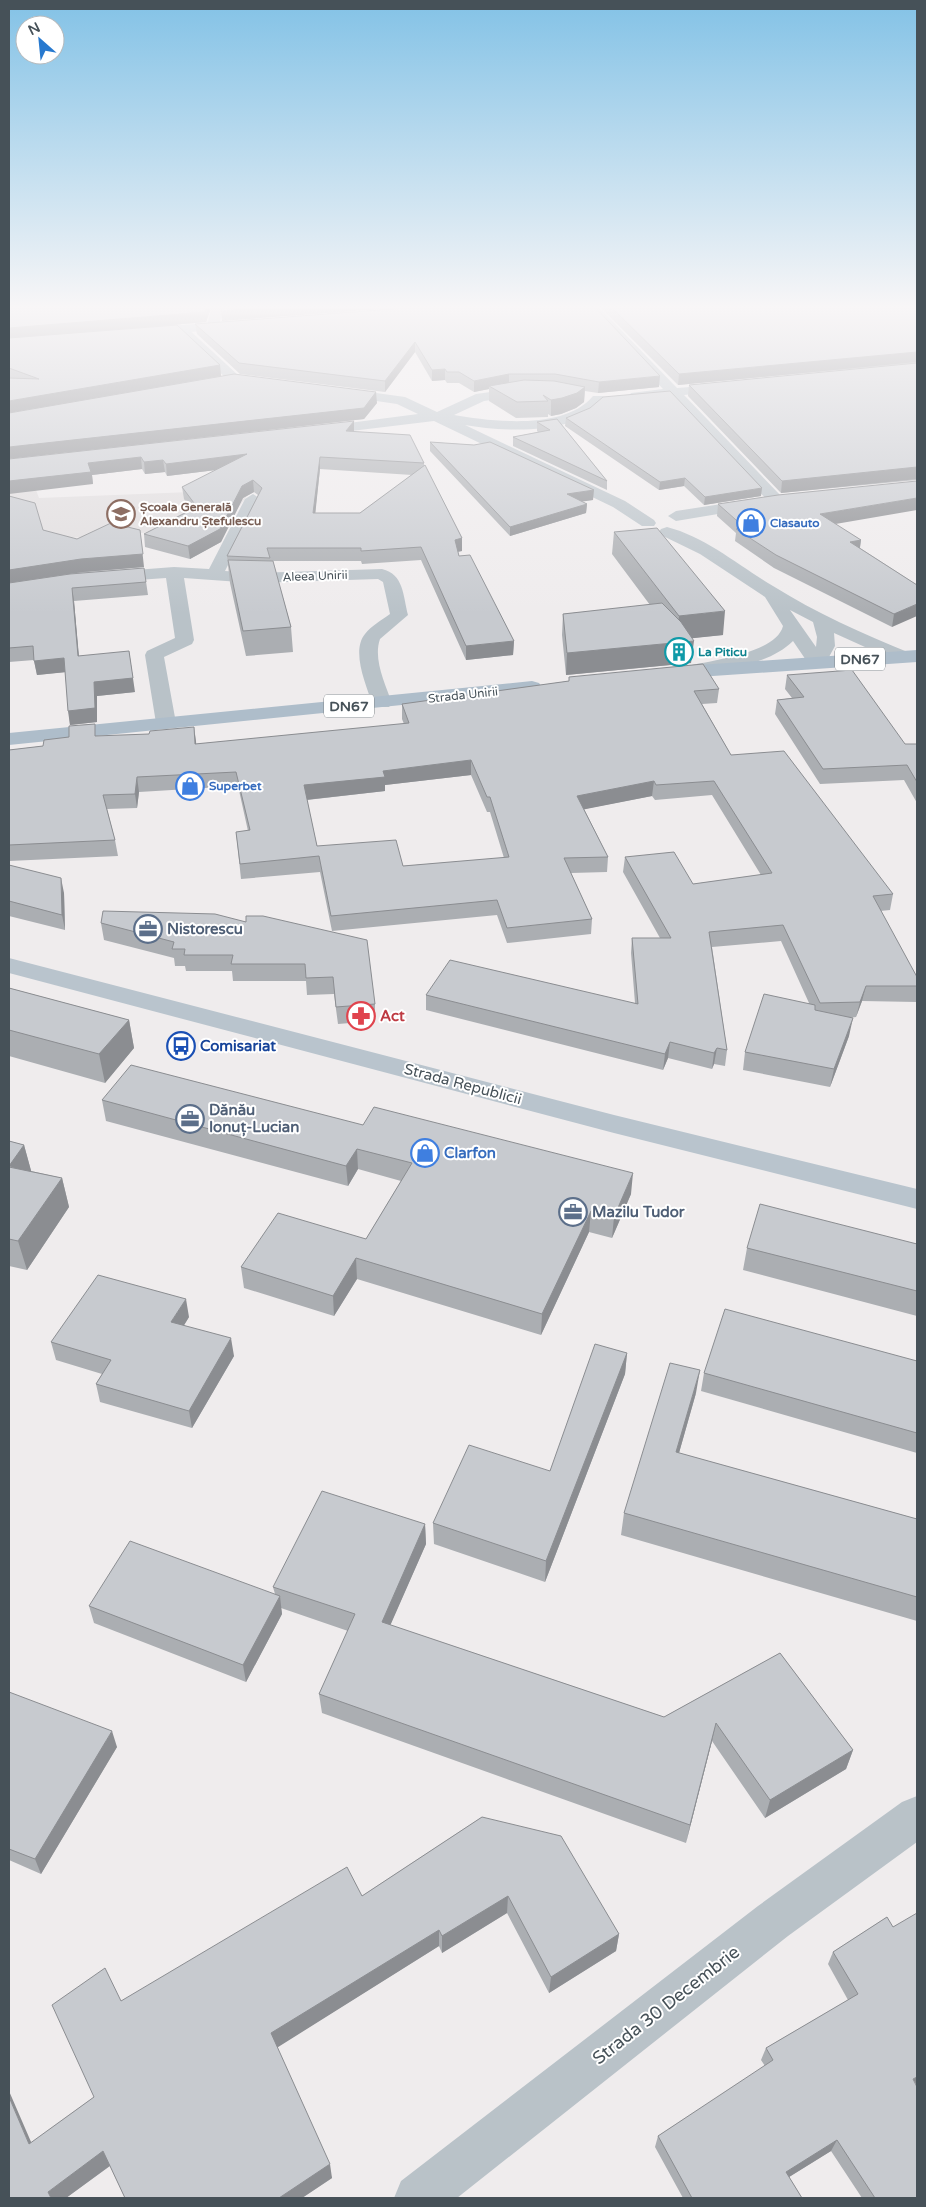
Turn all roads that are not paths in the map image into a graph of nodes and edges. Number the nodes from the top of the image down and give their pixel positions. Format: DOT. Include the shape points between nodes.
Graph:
graph roads {
  1 [pos="415,408"];
  2 [pos="457,408"];
  3 [pos="589,408"];
  4 [pos="688,408"];
  5 [pos="438,417"];
  6 [pos="302,433"];
  7 [pos="794,498"];
  8 [pos="253,499"];
  9 [pos="776,500"];
  10 [pos="619,504"];
  11 [pos="680,520"];
  12 [pos="648,523"];
  13 [pos="667,532"];
  14 [pos="706,550"];
  15 [pos="174,572"];
  16 [pos="215,574"];
  17 [pos="90,579"];
  18 [pos="768,591"];
  19 [pos="821,620"];
  20 [pos="793,624"];
  21 [pos="910,656"];
  22 [pos="818,662"];
  23 [pos="689,671"];
  24 [pos="650,675"];
  25 [pos="553,685"];
  26 [pos="382,703"];
  27 [pos="166,723"];
  28 [pos="9,739"];
  29 [pos="9,965"];
  30 [pos="917,1199"];
  31 [pos="917,1817"];
  32 [pos="418,2198"];
  1 -- 5 [label="street"];
  2 -- 5 [label="street"];
  3 -- 5 [label="street" via="578,415 538,424 478,423"];
  4 -- 9 [label="street"];
  5 -- 6 [label="street"];
  5 -- 10 [label="street"];
  7 -- 9 [label="street"];
  8 -- 16 [label="street"];
  9 -- 11 [label="street"];
  10 -- 11 [label="street"];
  10 -- 12 [label="street"];
  11 -- 12 [label="street" via="652,518"];
  11 -- 13 [label="street"];
  11 -- 14 [label="street"];
  12 -- 13 [label="street" via="654,529"];
  13 -- 14 [label="street"];
  14 -- 18 [label="street"];
  15 -- 16 [label="street, Aleea Unirii"];
  15 -- 17 [label="street, Aleea Unirii"];
  15 -- 27 [label="street" via="185,640 154,655"];
  16 -- 26 [label="street, Aleea Unirii" via="254,578 382,574 391,580 399,615 372,637 368,647"];
  18 -- 19 [label="street"];
  18 -- 20 [label="street"];
  19 -- 21 [label="street" via="853,636"];
  19 -- 22 [label="street" via="827,646"];
  20 -- 22 [label="street"];
  20 -- 23 [label="street" via="789,636 760,653"];
  21 -- 22 [label="main road, DN67"];
  22 -- 23 [label="main road, DN67"];
  23 -- 24 [label="main road, DN67"];
  25 -- 26 [label="main road, Strada Unirii / DN67"];
  26 -- 27 [label="main road, Strada Unirii / DN67"];
  27 -- 28 [label="main road, Strada Unirii / DN67"];
  29 -- 30 [label="main road, Strada Republicii"];
  31 -- 32 [label="street, Strada 30 Decembrie" via="773,1921"];
}
